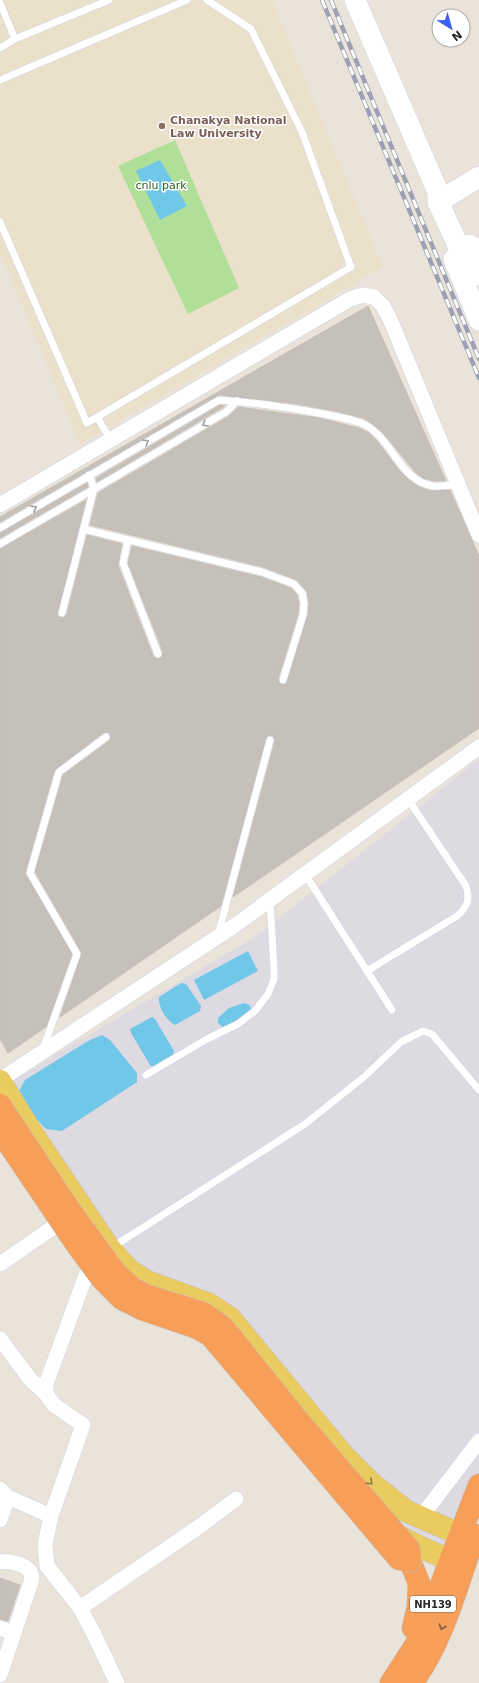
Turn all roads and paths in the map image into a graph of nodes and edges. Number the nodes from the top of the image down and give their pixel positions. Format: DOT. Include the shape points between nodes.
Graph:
graph roads {
  1 [pos="109,0"];
  2 [pos="187,0"];
  3 [pos="207,0"];
  4 [pos="355,0"];
  5 [pos="0,3"];
  6 [pos="15,39"];
  7 [pos="0,48"];
  8 [pos="0,80"];
  9 [pos="479,177"];
  10 [pos="441,197"];
  11 [pos="0,222"];
  12 [pos="468,249"];
  13 [pos="478,279"];
  14 [pos="479,320"];
  15 [pos="237,401"];
  16 [pos="97,417"];
  17 [pos="110,439"];
  18 [pos="89,475"];
  19 [pos="458,484"];
  20 [pos="94,488"];
  21 [pos="0,505"];
  22 [pos="0,528"];
  23 [pos="84,530"];
  24 [pos="479,535"];
  25 [pos="128,540"];
  26 [pos="0,544"];
  27 [pos="62,613"];
  28 [pos="158,654"];
  29 [pos="283,680"];
  30 [pos="106,737"];
  31 [pos="270,740"];
  32 [pos="479,746"];
  33 [pos="408,799"];
  34 [pos="305,874"];
  35 [pos="270,900"];
  36 [pos="217,938"];
  37 [pos="367,971"];
  38 [pos="392,1010"];
  39 [pos="42,1053"];
  40 [pos="146,1075"];
  41 [pos="0,1081"];
  42 [pos="479,1090"];
  43 [pos="0,1105"];
  44 [pos="0,1131"];
  45 [pos="0,1150"];
  46 [pos="81,1206"];
  47 [pos="52,1228"];
  48 [pos="110,1249"];
  49 [pos="0,1264"];
  50 [pos="86,1275"];
  51 [pos="0,1339"];
  52 [pos="46,1394"];
  53 [pos="326,1434"];
  54 [pos="479,1441"];
  55 [pos="298,1455"];
  56 [pos="479,1485"];
  57 [pos="4,1493"];
  58 [pos="236,1499"];
  59 [pos="51,1516"];
  60 [pos="421,1517"];
  61 [pos="0,1520"];
  62 [pos="471,1528"];
  63 [pos="410,1561"];
  64 [pos="0,1562"];
  65 [pos="457,1563"];
  66 [pos="80,1608"];
  67 [pos="7,1630"];
  68 [pos="414,1668"];
  69 [pos="0,1675"];
  70 [pos="117,1683"];
  71 [pos="391,1683"];
  1 -- 6 [label="lane"];
  2 -- 8 [label="lane"];
  3 -- 16 [label="lane" via="251,29 302,132 351,267"];
  4 -- 10 [label="street"];
  5 -- 6 [label="lane"];
  6 -- 7 [label="lane"];
  9 -- 10 [label="street"];
  10 -- 12 [label="street"];
  11 -- 16 [label="lane" via="87,423"];
  12 -- 13 [label="street" via="469,269"];
  12 -- 14 [label="street" via="451,246"];
  18 -- 15 [label="lane, one-way" via="219,400"];
  15 -- 19 [label="lane" via="329,415 361,423 379,436 410,475 421,482 433,486"];
  15 -- 20 [label="lane, one-way" via="226,412"];
  16 -- 17 [label="lane"];
  17 -- 19 [label="street" via="350,299 363,295 374,297 390,319"];
  17 -- 21 [label="street"];
  18 -- 20 [label="lane"];
  22 -- 18 [label="lane, one-way"];
  19 -- 24 [label="street"];
  20 -- 23 [label="lane"];
  20 -- 26 [label="lane"];
  23 -- 25 [label="lane"];
  23 -- 27 [label="lane"];
  25 -- 28 [label="lane" via="123,563"];
  25 -- 29 [label="lane" via="262,572 294,584 302,593 303,615"];
  30 -- 39 [label="lane" via="59,772 30,873 77,954"];
  31 -- 36 [label="lane"];
  32 -- 33 [label="street"];
  33 -- 34 [label="street"];
  33 -- 37 [label="lane" via="466,886 469,894 468,903 457,916"];
  34 -- 35 [label="street"];
  34 -- 37 [label="lane"];
  35 -- 36 [label="street"];
  35 -- 40 [label="lane" via="274,979 268,994 255,1011 238,1024"];
  36 -- 39 [label="street"];
  37 -- 38 [label="lane"];
  39 -- 41 [label="street"];
  41 -- 46 [label="main road"];
  42 -- 48 [label="lane" via="432,1034 423,1030 402,1042 364,1077 305,1124"];
  43 -- 63 [label="highway, bridge" via="115,1272 132,1288 148,1296 203,1313 223,1327 306,1430 409,1549"];
  44 -- 63 [label="highway, bridge" via="102,1278 122,1298 142,1309 195,1327 210,1335 400,1559"];
  45 -- 47 [label="main road"];
  46 -- 47 [label="street"];
  46 -- 48 [label="main road"];
  47 -- 49 [label="street"];
  47 -- 50 [label="main road"];
  48 -- 50 [label="street"];
  48 -- 53 [label="main road" via="129,1270 146,1281 209,1304 230,1318"];
  50 -- 52 [label="street" via="49,1376"];
  50 -- 55 [label="main road" via="99,1292 119,1309 143,1321 188,1334 206,1346"];
  51 -- 52 [label="street" via="30,1379"];
  52 -- 59 [label="street" via="54,1405 83,1425"];
  53 -- 55 [label="main road"];
  53 -- 60 [label="main road, one-way" via="371,1483 406,1511"];
  54 -- 60 [label="street"];
  55 -- 65 [label="main road" via="331,1492 364,1519"];
  56 -- 62 [label="highway, NH139"];
  57 -- 59 [label="street"];
  57 -- 61 [label="street"];
  58 -- 66 [label="street"];
  59 -- 66 [label="street" via="45,1544 47,1566"];
  60 -- 62 [label="main road"];
  62 -- 65 [label="highway, NH139"];
  63 -- 68 [label="highway" via="419,1583"];
  64 -- 67 [label="street" via="6,1561 28,1569 32,1579"];
  65 -- 68 [label="highway, NH139" via="440,1635"];
  66 -- 70 [label="street"];
  67 -- 69 [label="street"];
  68 -- 71 [label="highway, NH139"];
}
